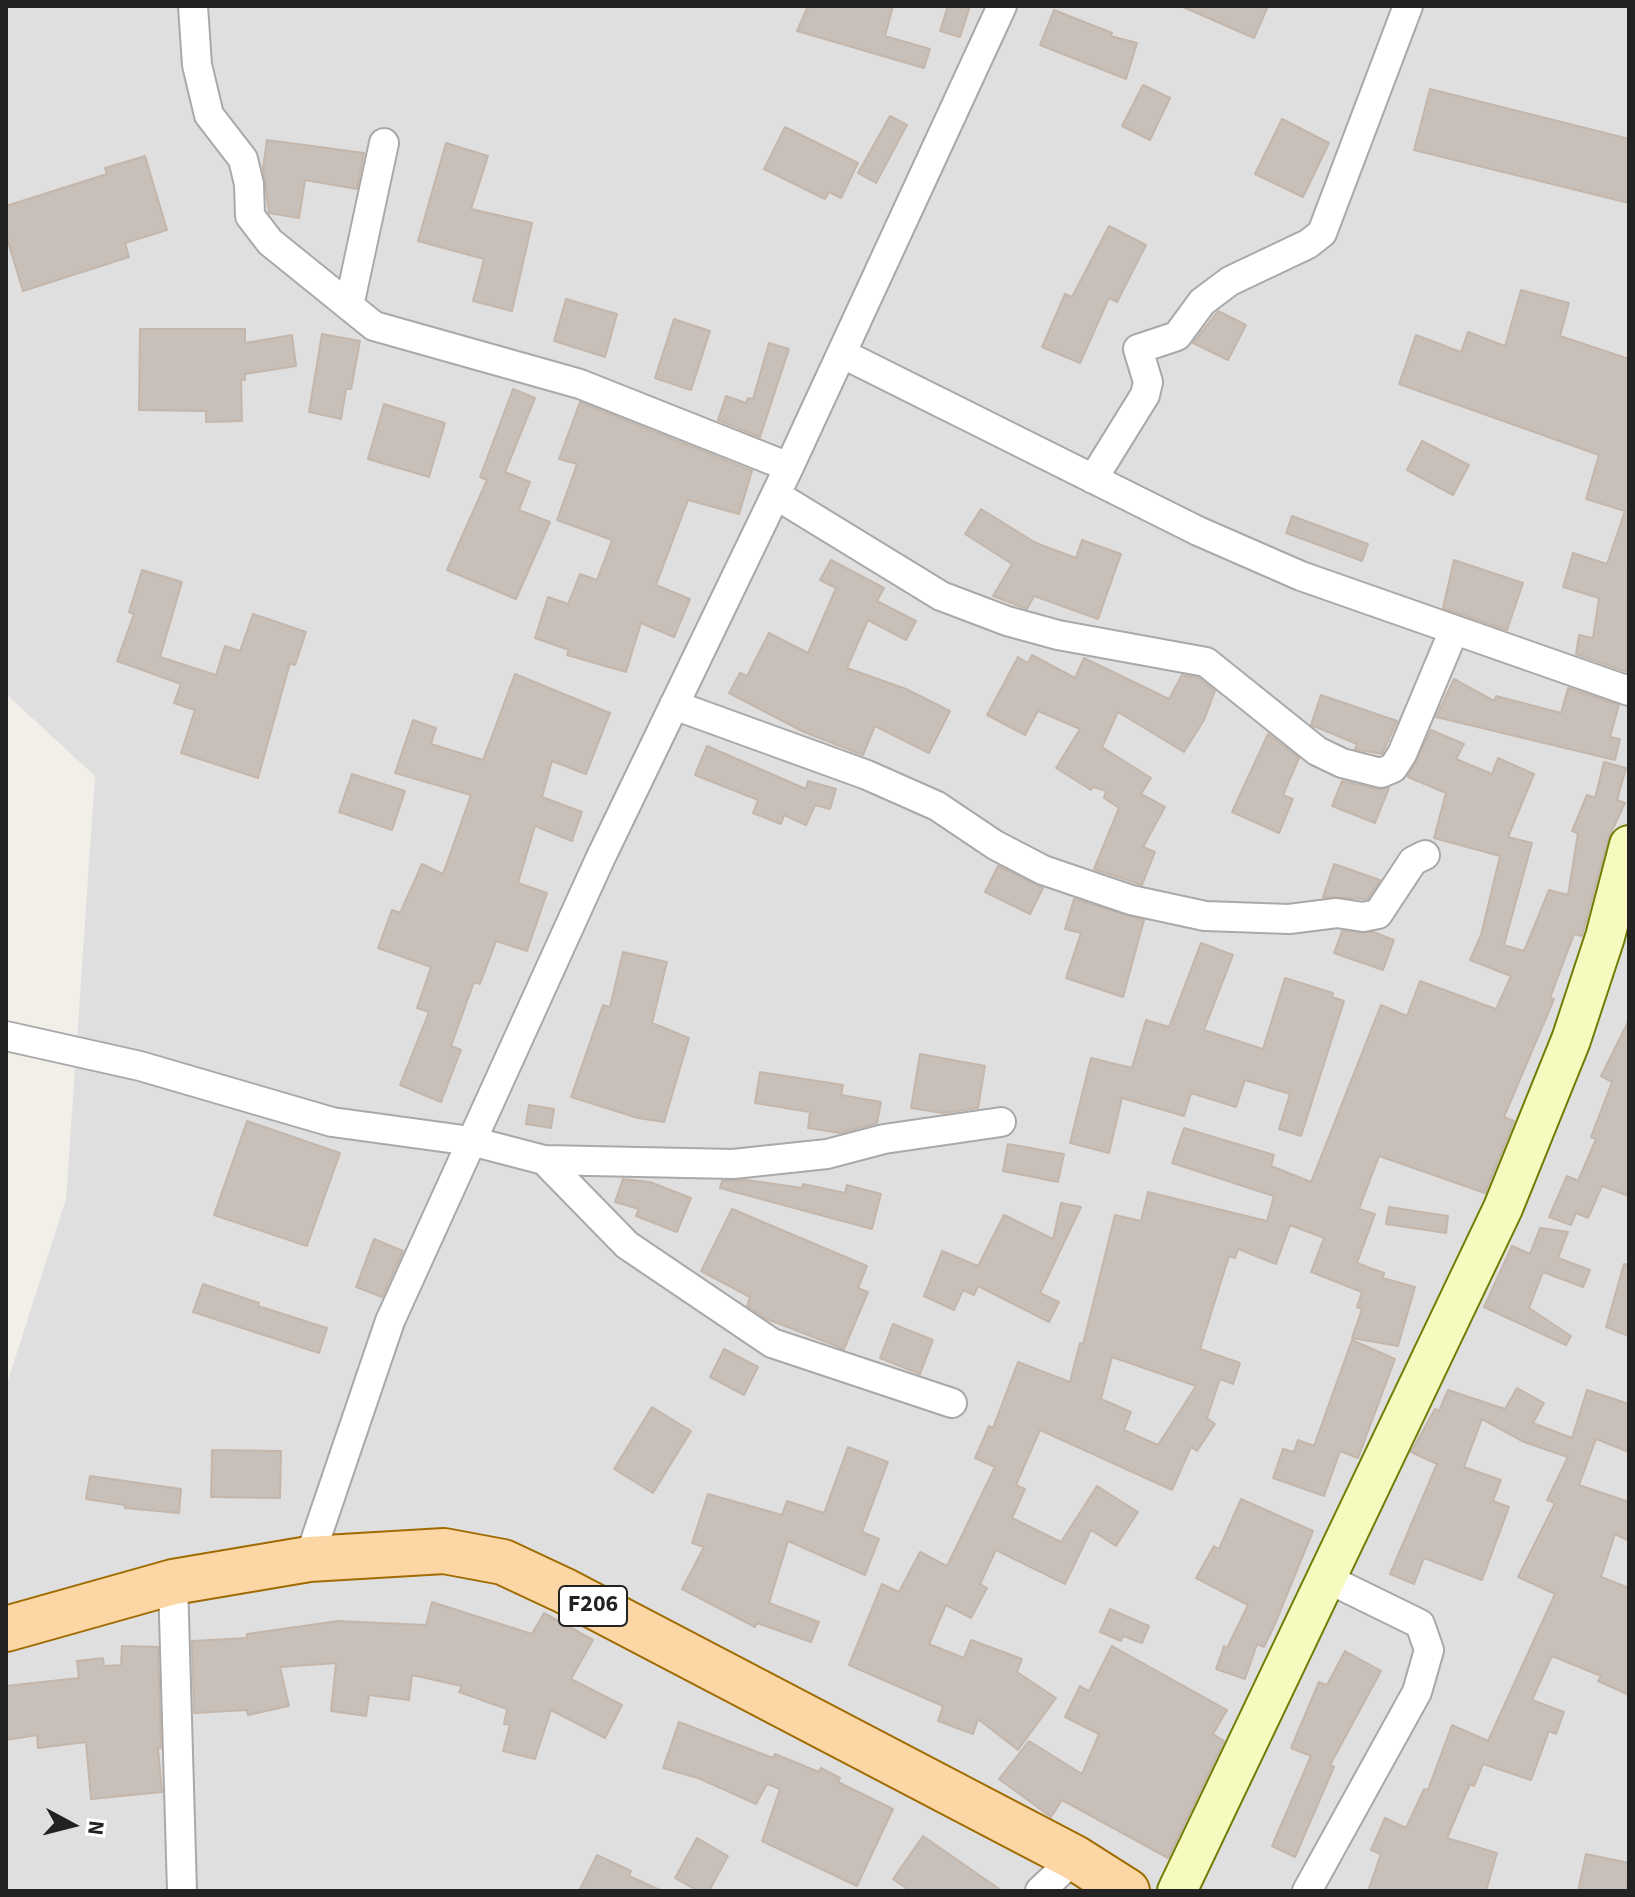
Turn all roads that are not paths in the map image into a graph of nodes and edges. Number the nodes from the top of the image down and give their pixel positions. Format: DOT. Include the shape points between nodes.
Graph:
graph roads {
  1 [pos="193,6"];
  2 [pos="1002,6"];
  3 [pos="1408,6"];
  4 [pos="384,143"];
  5 [pos="349,306"];
  6 [pos="843,354"];
  7 [pos="789,467"];
  8 [pos="1093,479"];
  9 [pos="776,495"];
  10 [pos="1454,630"];
  11 [pos="1629,691"];
  12 [pos="674,705"];
  13 [pos="1425,855"];
  14 [pos="1626,867"];
  15 [pos="6,1036"];
  16 [pos="1001,1122"];
  17 [pos="471,1141"];
  18 [pos="544,1160"];
  19 [pos="952,1403"];
  20 [pos="309,1559"];
  21 [pos="1328,1579"];
  22 [pos="173,1582"];
  23 [pos="6,1629"];
  24 [pos="1075,1858"];
  25 [pos="182,1891"];
  26 [pos="1040,1891"];
  27 [pos="1127,1891"];
  28 [pos="1177,1891"];
  29 [pos="1307,1891"];
  1 -- 5 [label="street" via="197,65 209,115 243,159 250,216 270,242"];
  2 -- 6 [label="street"];
  3 -- 8 [label="street" via="1322,233 1230,281 1202,302 1177,336 1138,349 1148,382 1145,395"];
  4 -- 5 [label="street"];
  5 -- 7 [label="street" via="374,326 580,384"];
  6 -- 7 [label="street"];
  6 -- 8 [label="street"];
  7 -- 9 [label="street"];
  8 -- 10 [label="street" via="1301,576"];
  9 -- 10 [label="street" via="888,566 955,601 1058,635 1206,662 1317,751 1381,773 1393,768 1402,754"];
  9 -- 12 [label="street"];
  10 -- 11 [label="street"];
  12 -- 13 [label="street" via="937,806 1043,870 1131,900 1205,916 1378,914 1413,861"];
  12 -- 17 [label="street"];
  14 -- 21 [label="main road" via="1571,1040 1503,1208"];
  15 -- 17 [label="street" via="140,1066 332,1122"];
  16 -- 18 [label="street" via="884,1139 827,1154 733,1164"];
  17 -- 18 [label="street"];
  17 -- 20 [label="street" via="390,1321"];
  18 -- 19 [label="street" via="627,1245 772,1343"];
  20 -- 22 [label="main road, F206"];
  20 -- 24 [label="main road, F206" via="444,1551 503,1562"];
  21 -- 28 [label="main road"];
  21 -- 29 [label="street" via="1420,1624 1429,1650 1417,1692"];
  22 -- 23 [label="main road, F206"];
  22 -- 25 [label="street"];
  24 -- 26 [label="street"];
  24 -- 27 [label="main road, F206"];
}
